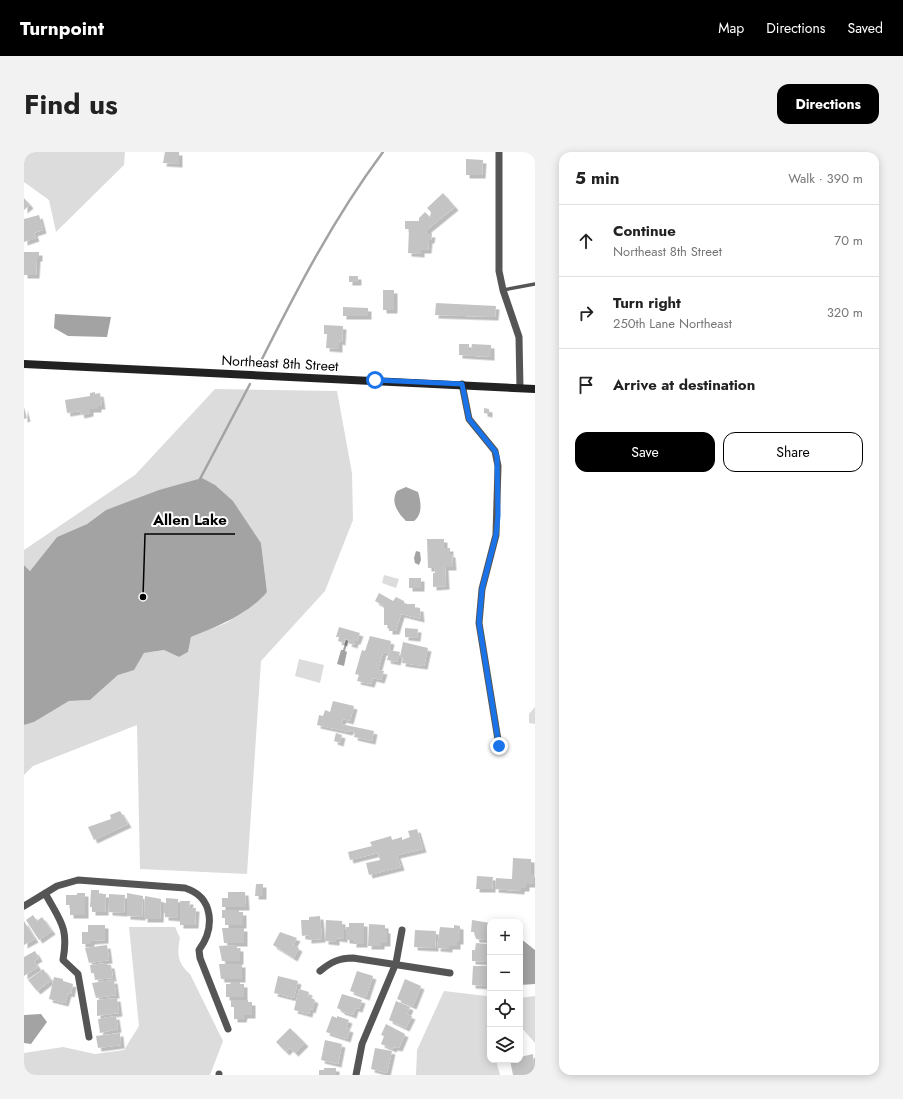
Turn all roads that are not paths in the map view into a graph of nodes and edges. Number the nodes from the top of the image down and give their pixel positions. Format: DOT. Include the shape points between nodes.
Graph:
graph roads {
  1 [pos="499,152"];
  2 [pos="535,284"];
  3 [pos="503,290"];
  4 [pos="24,364"];
  5 [pos="462,384"];
  6 [pos="520,388"];
  7 [pos="535,388"];
  8 [pos="499,746"];
  9 [pos="44,893"];
  10 [pos="24,906"];
  11 [pos="402,930"];
  12 [pos="396,963"];
  13 [pos="320,971"];
  14 [pos="450,973"];
  15 [pos="228,1029"];
  16 [pos="89,1037"];
  17 [pos="356,1075"];
  1 -- 3 [label="street" via="499,271"];
  2 -- 3 [label="lane"];
  3 -- 6 [label="street" via="520,337"];
  4 -- 5 [label="street, Northeast 8th Street"];
  5 -- 6 [label="street, Northeast 8th Street"];
  5 -- 8 [label="street" via="469,419 497,457 496,535 482,589 479,623"];
  6 -- 7 [label="street, Northeast 8th Street"];
  9 -- 10 [label="street"];
  9 -- 15 [label="street" via="78,880 194,890 206,903 210,923 205,942 199,950 200,958"];
  9 -- 16 [label="street" via="64,929 66,943 63,960 78,974"];
  11 -- 12 [label="street"];
  12 -- 13 [label="street" via="342,958"];
  12 -- 14 [label="street"];
  12 -- 17 [label="street" via="362,1044"];
}
